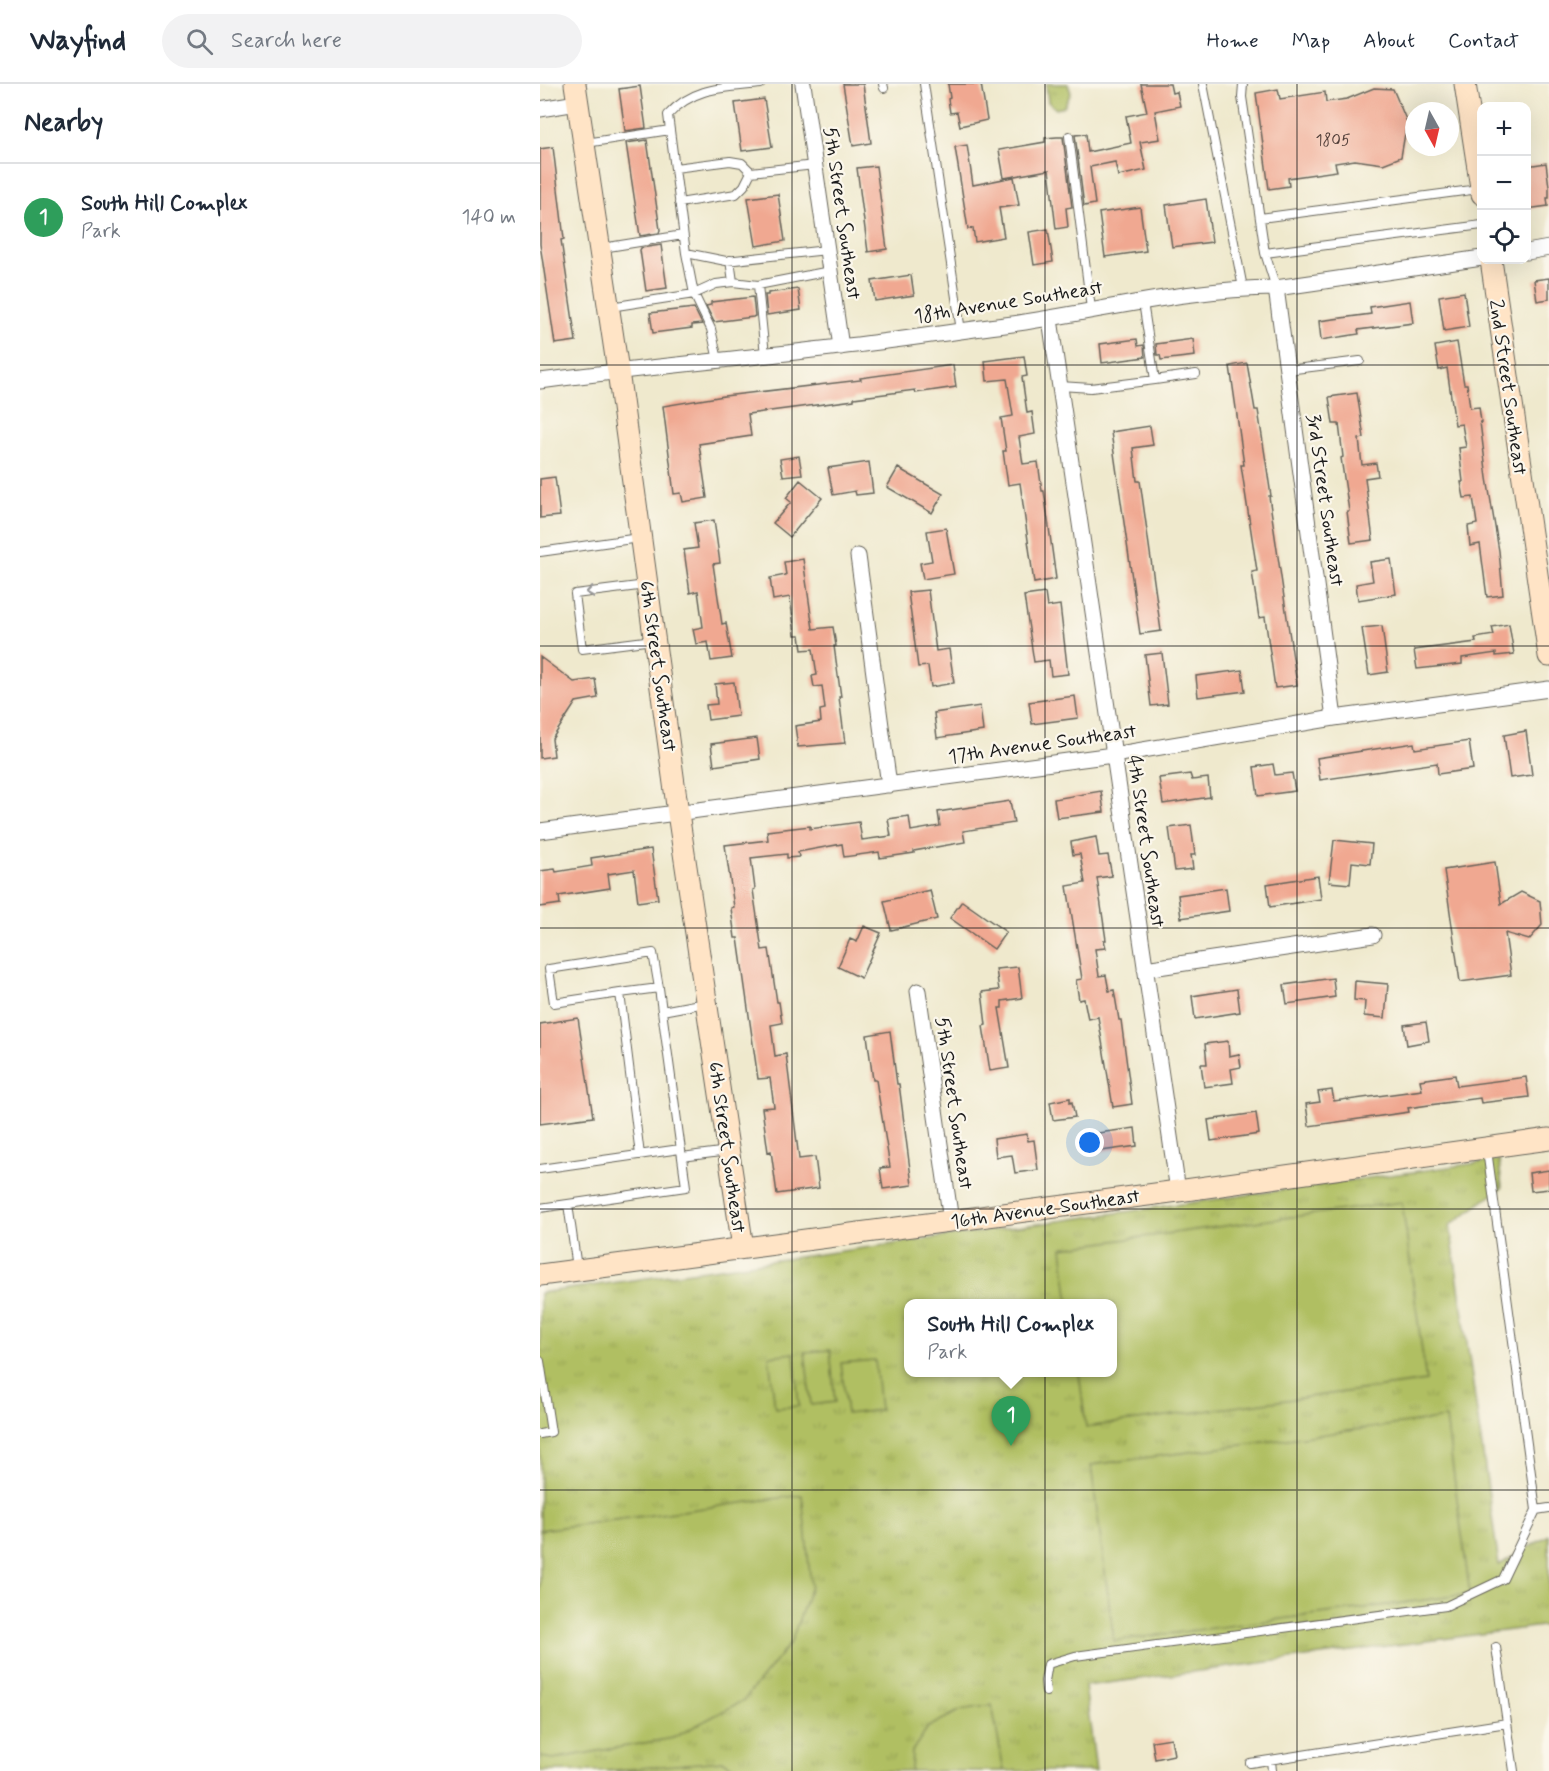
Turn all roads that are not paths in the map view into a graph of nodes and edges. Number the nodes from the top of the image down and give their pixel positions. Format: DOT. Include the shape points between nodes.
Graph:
graph roads {
  1 [pos="761,84"];
  2 [pos="803,84"];
  3 [pos="924,84"];
  4 [pos="1203,84"];
  5 [pos="1243,84"];
  6 [pos="1465,84"];
  7 [pos="722,86"];
  8 [pos="576,94"];
  9 [pos="540,109"];
  10 [pos="670,130"];
  11 [pos="1069,136"];
  12 [pos="584,144"];
  13 [pos="815,165"];
  14 [pos="1477,165"];
  15 [pos="675,168"];
  16 [pos="751,172"];
  17 [pos="1477,192"];
  18 [pos="679,203"];
  19 [pos="1260,218"];
  20 [pos="1477,226"];
  21 [pos="683,235"];
  22 [pos="599,248"];
  23 [pos="1549,248"];
  24 [pos="827,250"];
  25 [pos="1531,251"];
  26 [pos="686,253"];
  27 [pos="1265,253"];
  28 [pos="1477,259"];
  29 [pos="730,260"];
  30 [pos="1492,264"];
  31 [pos="830,271"];
  32 [pos="733,282"];
  33 [pos="758,285"];
  34 [pos="1243,288"];
  35 [pos="1276,288"];
  36 [pos="694,294"];
  37 [pos="1143,302"];
  38 [pos="608,307"];
  39 [pos="1091,309"];
  40 [pos="1050,319"];
  41 [pos="961,331"];
  42 [pos="841,347"];
  43 [pos="765,355"];
  44 [pos="718,360"];
  45 [pos="1360,361"];
  46 [pos="1287,370"];
  47 [pos="618,371"];
  48 [pos="1196,374"];
  49 [pos="1155,380"];
  50 [pos="540,381"];
  51 [pos="1060,386"];
  52 [pos="641,538"];
  53 [pos="540,552"];
  54 [pos="858,556"];
  55 [pos="648,584"];
  56 [pos="655,640"];
  57 [pos="1549,656"];
  58 [pos="1549,689"];
  59 [pos="1334,718"];
  60 [pos="1113,755"];
  61 [pos="890,784"];
  62 [pos="678,813"];
  63 [pos="540,831"];
  64 [pos="1373,935"];
  65 [pos="1145,969"];
  66 [pos="659,988"];
  67 [pos="918,991"];
  68 [pos="620,993"];
  69 [pos="707,1003"];
  70 [pos="662,1011"];
  71 [pos="1549,1139"];
  72 [pos="1487,1147"];
  73 [pos="729,1151"];
  74 [pos="681,1153"];
  75 [pos="640,1155"];
  76 [pos="540,1169"];
  77 [pos="1178,1191"];
  78 [pos="568,1204"];
  79 [pos="540,1208"];
  80 [pos="951,1221"];
  81 [pos="743,1248"];
  82 [pos="578,1270"];
  83 [pos="540,1275"];
  84 [pos="540,1361"];
  85 [pos="540,1434"];
  86 [pos="1549,1508"];
  87 [pos="1536,1510"];
  88 [pos="1496,1647"];
  89 [pos="1046,1692"];
  90 [pos="1507,1723"];
  91 [pos="1271,1760"];
  92 [pos="1250,1763"];
  93 [pos="1272,1771"];
  94 [pos="1514,1771"];
  1 -- 7 [label="lane"];
  2 -- 13 [label="street, 5th Street Southeast"];
  3 -- 41 [label="lane"];
  4 -- 34 [label="lane"];
  5 -- 19 [label="lane"];
  6 -- 14 [label="street"];
  7 -- 10 [label="lane" via="680,103 669,115"];
  8 -- 9 [label="street"];
  8 -- 12 [label="street, 6th Street Southeast"];
  10 -- 12 [label="lane"];
  10 -- 15 [label="lane"];
  11 -- 39 [label="lane"];
  12 -- 22 [label="street, 6th Street Southeast"];
  13 -- 16 [label="lane"];
  13 -- 24 [label="street, 5th Street Southeast"];
  15 -- 16 [label="lane" via="730,161 742,163"];
  15 -- 18 [label="lane"];
  16 -- 18 [label="lane" via="736,194"];
  17 -- 19 [label="lane"];
  18 -- 21 [label="lane"];
  19 -- 27 [label="lane"];
  20 -- 27 [label="lane"];
  21 -- 22 [label="lane"];
  21 -- 26 [label="lane"];
  22 -- 38 [label="street, 6th Street Southeast"];
  23 -- 25 [label="street"];
  24 -- 29 [label="lane"];
  24 -- 31 [label="street, 5th Street Southeast"];
  26 -- 29 [label="lane"];
  26 -- 36 [label="lane"];
  27 -- 35 [label="lane"];
  28 -- 35 [label="street, 18th Avenue Southeast"];
  29 -- 32 [label="lane"];
  30 -- 57 [label="street, 2nd Street Southeast"];
  31 -- 33 [label="lane"];
  31 -- 42 [label="street, 5th Street Southeast"];
  32 -- 33 [label="lane"];
  32 -- 36 [label="lane"];
  33 -- 43 [label="lane"];
  34 -- 35 [label="street, 18th Avenue Southeast"];
  34 -- 37 [label="street, 18th Avenue Southeast"];
  35 -- 46 [label="street, 3rd Street Southeast"];
  36 -- 38 [label="lane"];
  36 -- 44 [label="lane" via="711,329"];
  37 -- 39 [label="street, 18th Avenue Southeast"];
  37 -- 49 [label="lane"];
  38 -- 47 [label="street, 6th Street Southeast"];
  39 -- 40 [label="street, 18th Avenue Southeast"];
  40 -- 41 [label="street, 18th Avenue Southeast"];
  40 -- 51 [label="street, 4th Street Southeast"];
  41 -- 42 [label="street, 18th Avenue Southeast"];
  42 -- 43 [label="street, 18th Avenue Southeast"];
  43 -- 44 [label="street, 18th Avenue Southeast"];
  44 -- 47 [label="street, 18th Avenue Southeast"];
  45 -- 46 [label="lane"];
  46 -- 59 [label="street, 3rd Street Southeast"];
  47 -- 50 [label="street, 18th Avenue Southeast"];
  47 -- 52 [label="street, 6th Street Southeast"];
  48 -- 49 [label="lane"];
  49 -- 51 [label="lane" via="1091,388"];
  51 -- 60 [label="street, 4th Street Southeast"];
  52 -- 53 [label="lane"];
  52 -- 55 [label="street, 6th Street Southeast"];
  54 -- 61 [label="street"];
  55 -- 56 [label="street, 6th Street Southeast"];
  55 -- 56 [label="lane, one-way" via="575,594 582,649"];
  56 -- 62 [label="street, 6th Street Southeast"];
  58 -- 59 [label="street, 17th Avenue Southeast"];
  59 -- 60 [label="street, 17th Avenue Southeast"];
  60 -- 61 [label="street, 17th Avenue Southeast"];
  60 -- 65 [label="street, 4th Street Southeast"];
  61 -- 62 [label="street, 17th Avenue Southeast"];
  62 -- 63 [label="street, 17th Avenue Southeast"];
  62 -- 69 [label="street, 6th Street Southeast"];
  64 -- 65 [label="street"];
  65 -- 77 [label="street, 4th Street Southeast"];
  66 -- 68 [label="lane"];
  66 -- 68 [label="lane" via="653,953 549,969 554,1003"];
  66 -- 70 [label="lane"];
  67 -- 80 [label="street, 5th Street Southeast"];
  68 -- 75 [label="lane"];
  69 -- 70 [label="lane"];
  69 -- 73 [label="street, 6th Street Southeast"];
  70 -- 74 [label="lane"];
  71 -- 72 [label="street, 16th Avenue Southeast"];
  72 -- 77 [label="street, 16th Avenue Southeast"];
  72 -- 87 [label="lane"];
  73 -- 74 [label="lane"];
  73 -- 81 [label="street, 6th Street Southeast"];
  74 -- 75 [label="lane"];
  74 -- 78 [label="lane" via="686,1187"];
  75 -- 76 [label="lane"];
  77 -- 80 [label="street, 16th Avenue Southeast"];
  78 -- 79 [label="lane"];
  78 -- 82 [label="lane"];
  80 -- 81 [label="street, 16th Avenue Southeast"];
  81 -- 82 [label="street, 16th Avenue Southeast"];
  82 -- 83 [label="street, 16th Avenue Southeast"];
  84 -- 85 [label="lane" via="551,1432"];
  86 -- 87 [label="lane"];
  87 -- 89 [label="lane" via="1503,1579 1446,1606 1075,1656 1047,1664"];
  88 -- 90 [label="lane"];
  90 -- 91 [label="lane"];
  90 -- 94 [label="lane"];
  91 -- 92 [label="lane"];
  91 -- 93 [label="lane"];
}
